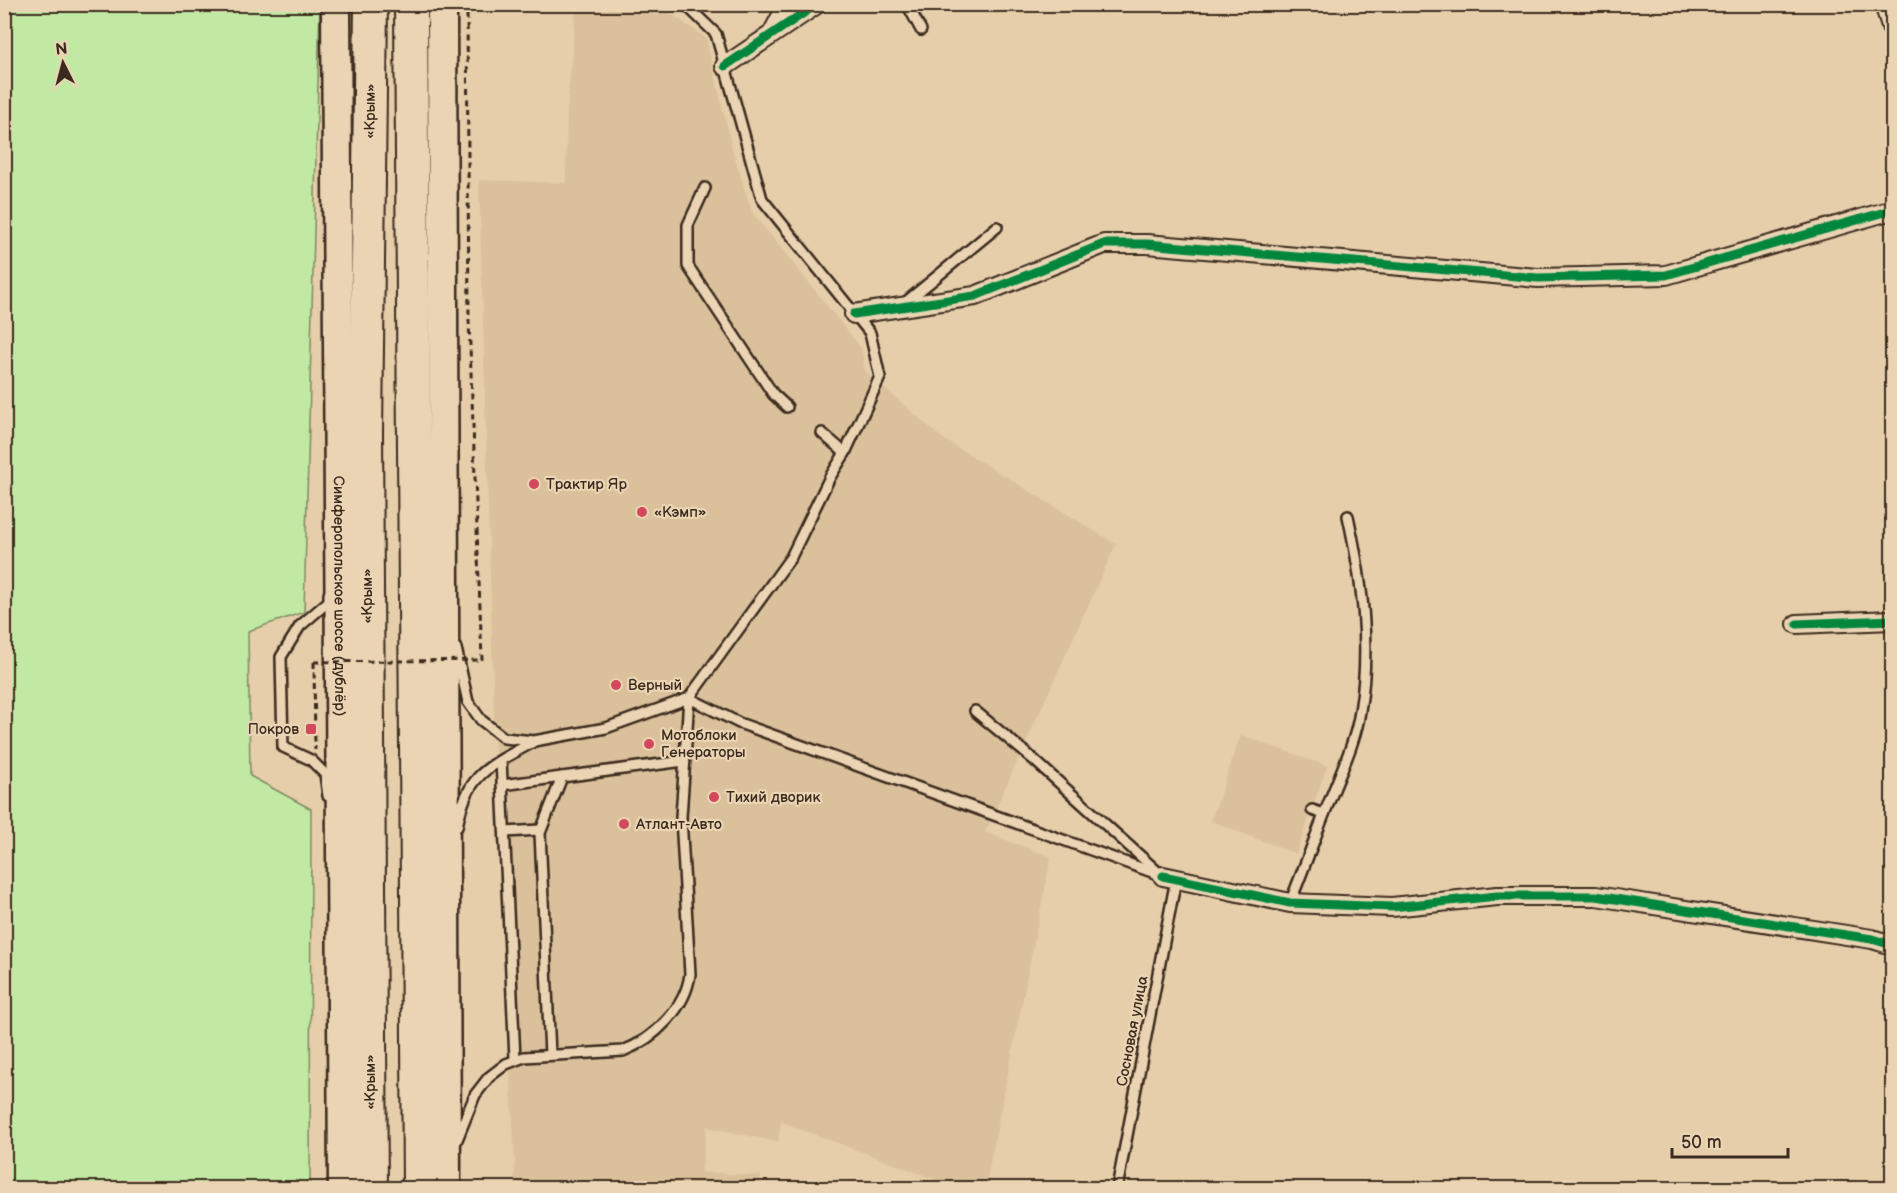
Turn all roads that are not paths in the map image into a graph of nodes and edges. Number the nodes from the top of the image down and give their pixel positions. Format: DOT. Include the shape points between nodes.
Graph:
graph roads {
  1 [pos="336,4"];
  2 [pos="371,4"];
  3 [pos="411,4"];
  4 [pos="442,4"];
  5 [pos="686,4"];
  6 [pos="788,4"];
  7 [pos="817,4"];
  8 [pos="907,4"];
  9 [pos="1884,4"];
  10 [pos="1893,29"];
  11 [pos="921,30"];
  12 [pos="770,36"];
  13 [pos="725,66"];
  14 [pos="705,188"];
  15 [pos="1893,210"];
  16 [pos="997,227"];
  17 [pos="901,307"];
  18 [pos="854,314"];
  19 [pos="787,407"];
  20 [pos="822,433"];
  21 [pos="845,453"];
  22 [pos="339,502"];
  23 [pos="1348,516"];
  24 [pos="443,582"];
  25 [pos="1893,620"];
  26 [pos="1797,624"];
  27 [pos="689,698"];
  28 [pos="975,711"];
  29 [pos="534,741"];
  30 [pos="501,760"];
  31 [pos="684,761"];
  32 [pos="562,777"];
  33 [pos="502,785"];
  34 [pos="1312,810"];
  35 [pos="1324,814"];
  36 [pos="540,830"];
  37 [pos="505,832"];
  38 [pos="342,878"];
  39 [pos="1169,878"];
  40 [pos="444,891"];
  41 [pos="1290,903"];
  42 [pos="1893,945"];
  43 [pos="550,1055"];
  44 [pos="515,1059"];
  45 [pos="446,1177"];
  46 [pos="343,1188"];
  47 [pos="371,1188"];
  48 [pos="418,1188"];
  49 [pos="1117,1188"];
  1 -- 22 [label="main road, Симферопольское шоссе (дублёр)"];
  2 -- 47 [label="highway, «Крым»" via="366,433"];
  3 -- 48 [label="highway"];
  4 -- 24 [label="main road"];
  5 -- 13 [label="lane" via="716,34"];
  6 -- 12 [label="street"];
  7 -- 12 [label="street"];
  8 -- 11 [label="lane"];
  9 -- 10 [label="street"];
  12 -- 13 [label="street"];
  13 -- 18 [label="lane" via="762,199"];
  14 -- 19 [label="lane" via="688,225 688,266 773,394"];
  15 -- 17 [label="street" via="1666,276 1538,278 1147,244 1104,244 975,296"];
  16 -- 17 [label="lane"];
  17 -- 18 [label="street"];
  18 -- 21 [label="lane" via="870,333 880,377"];
  20 -- 21 [label="lane"];
  21 -- 27 [label="lane" via="791,557"];
  22 -- 38 [label="main road, Симферопольское шоссе (дублёр)"];
  22 -- 38 [label="lane" via="328,601 300,626 281,657 283,747 311,760 325,774"];
  23 -- 35 [label="lane" via="1363,607 1364,666 1360,712"];
  24 -- 29 [label="lane" via="468,702 480,720 504,738"];
  24 -- 40 [label="main road"];
  25 -- 26 [label="street"];
  27 -- 29 [label="lane" via="606,728"];
  27 -- 31 [label="lane"];
  27 -- 39 [label="lane" via="739,723"];
  28 -- 39 [label="lane"];
  29 -- 30 [label="lane"];
  30 -- 33 [label="lane"];
  30 -- 40 [label="lane" via="477,778 461,805"];
  31 -- 32 [label="lane"];
  31 -- 43 [label="lane" via="681,824 690,974 686,994 658,1030 634,1047"];
  32 -- 33 [label="lane"];
  32 -- 36 [label="lane"];
  33 -- 37 [label="lane"];
  34 -- 35 [label="lane"];
  35 -- 41 [label="lane"];
  36 -- 37 [label="lane"];
  36 -- 43 [label="lane"];
  37 -- 44 [label="lane"];
  38 -- 46 [label="main road, Симферопольское шоссе (дублёр)"];
  39 -- 41 [label="street"];
  39 -- 49 [label="lane, Сосновая улица"];
  40 -- 45 [label="main road"];
  41 -- 42 [label="street" via="1392,907 1497,896 1596,897"];
  43 -- 44 [label="lane"];
  44 -- 45 [label="lane" via="497,1070 475,1095"];
}
